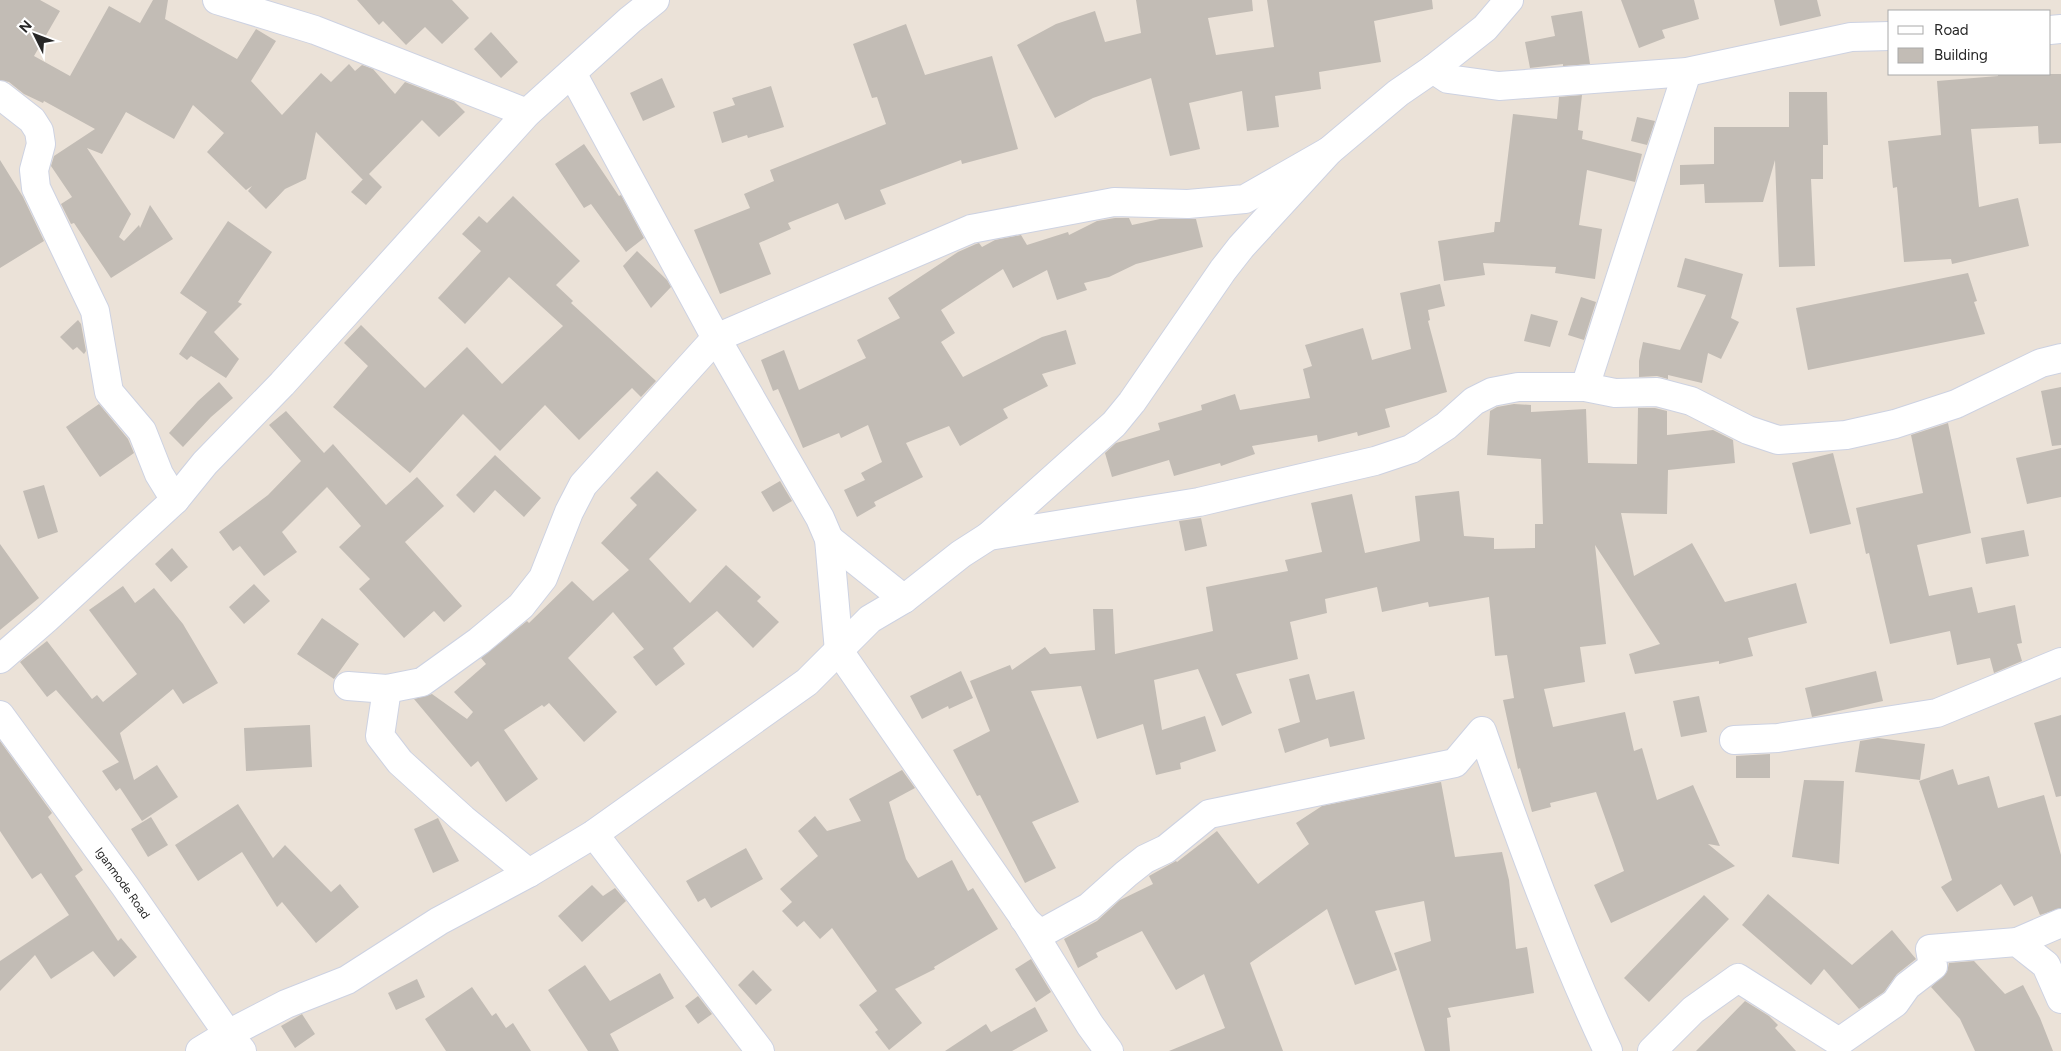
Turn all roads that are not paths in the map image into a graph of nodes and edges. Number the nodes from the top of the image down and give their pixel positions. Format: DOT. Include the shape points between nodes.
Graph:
graph roads {
  1 [pos="217,0"];
  2 [pos="655,0"];
  3 [pos="1509,0"];
  4 [pos="1888,36"];
  5 [pos="1432,70"];
  6 [pos="1687,72"];
  7 [pos="572,73"];
  8 [pos="0,95"];
  9 [pos="528,113"];
  10 [pos="1329,151"];
  11 [pos="716,338"];
  12 [pos="2061,358"];
  13 [pos="1585,387"];
  14 [pos="175,500"];
  15 [pos="990,536"];
  16 [pos="829,539"];
  17 [pos="904,599"];
  18 [pos="839,651"];
  19 [pos="0,659"];
  20 [pos="2061,662"];
  21 [pos="348,686"];
  22 [pos="387,689"];
  23 [pos="0,715"];
  24 [pos="1734,740"];
  25 [pos="594,834"];
  26 [pos="529,873"];
  27 [pos="1024,918"];
  28 [pos="2061,923"];
  29 [pos="2061,932"];
  30 [pos="2017,942"];
  31 [pos="2046,966"];
  32 [pos="2061,999"];
  33 [pos="235,1042"];
  34 [pos="1839,1046"];
  35 [pos="200,1051"];
  36 [pos="760,1051"];
  37 [pos="1109,1051"];
  38 [pos="1608,1051"];
  39 [pos="1652,1051"];
  1 -- 9 [label="street" via="315,30"];
  2 -- 7 [label="street"];
  3 -- 5 [label="street" via="1485,28"];
  4 -- 6 [label="street" via="1851,37"];
  5 -- 6 [label="street" via="1448,79 1499,86"];
  5 -- 10 [label="street" via="1398,93"];
  6 -- 13 [label="street"];
  7 -- 9 [label="street"];
  7 -- 11 [label="street"];
  8 -- 14 [label="street" via="32,120 39,131 41,144 34,170 36,188 95,311 109,392 142,431 158,474"];
  9 -- 14 [label="street" via="282,384 205,463"];
  10 -- 11 [label="street" via="1245,199 1188,204 1114,202 971,229"];
  10 -- 15 [label="street" via="1229,262 1114,424"];
  11 -- 16 [label="street"];
  11 -- 22 [label="street" via="584,485 569,512 543,578 521,606 422,682"];
  12 -- 13 [label="street" via="2041,363 1956,404 1895,424 1846,434 1778,440 1748,430 1691,401 1657,392 1616,393"];
  13 -- 15 [label="street" via="1518,387 1492,392 1474,401 1446,426 1411,450 1366,463 1199,502"];
  14 -- 19 [label="street"];
  15 -- 17 [label="street"];
  16 -- 17 [label="street"];
  16 -- 18 [label="street"];
  17 -- 18 [label="street" via="870,619"];
  18 -- 25 [label="street" via="807,682"];
  18 -- 27 [label="street"];
  20 -- 24 [label="street" via="1937,713 1778,738"];
  21 -- 22 [label="street"];
  22 -- 26 [label="street" via="380,736 400,762"];
  23 -- 33 [label="street, Iganmode Road"];
  25 -- 26 [label="street"];
  25 -- 36 [label="street"];
  26 -- 33 [label="street" via="439,921 347,980 286,1004"];
  27 -- 37 [label="street"];
  27 -- 38 [label="street" via="1040,934 1089,907 1145,859 1166,849 1209,814 1455,763 1482,731 1531,870 1578,988"];
  28 -- 30 [label="street"];
  29 -- 31 [label="street"];
  30 -- 31 [label="street"];
  30 -- 34 [label="street" via="1930,949 1932,966 1907,986 1894,1003"];
  31 -- 32 [label="street"];
  33 -- 35 [label="street"];
  34 -- 39 [label="street" via="1738,978 1693,1010"];
}
